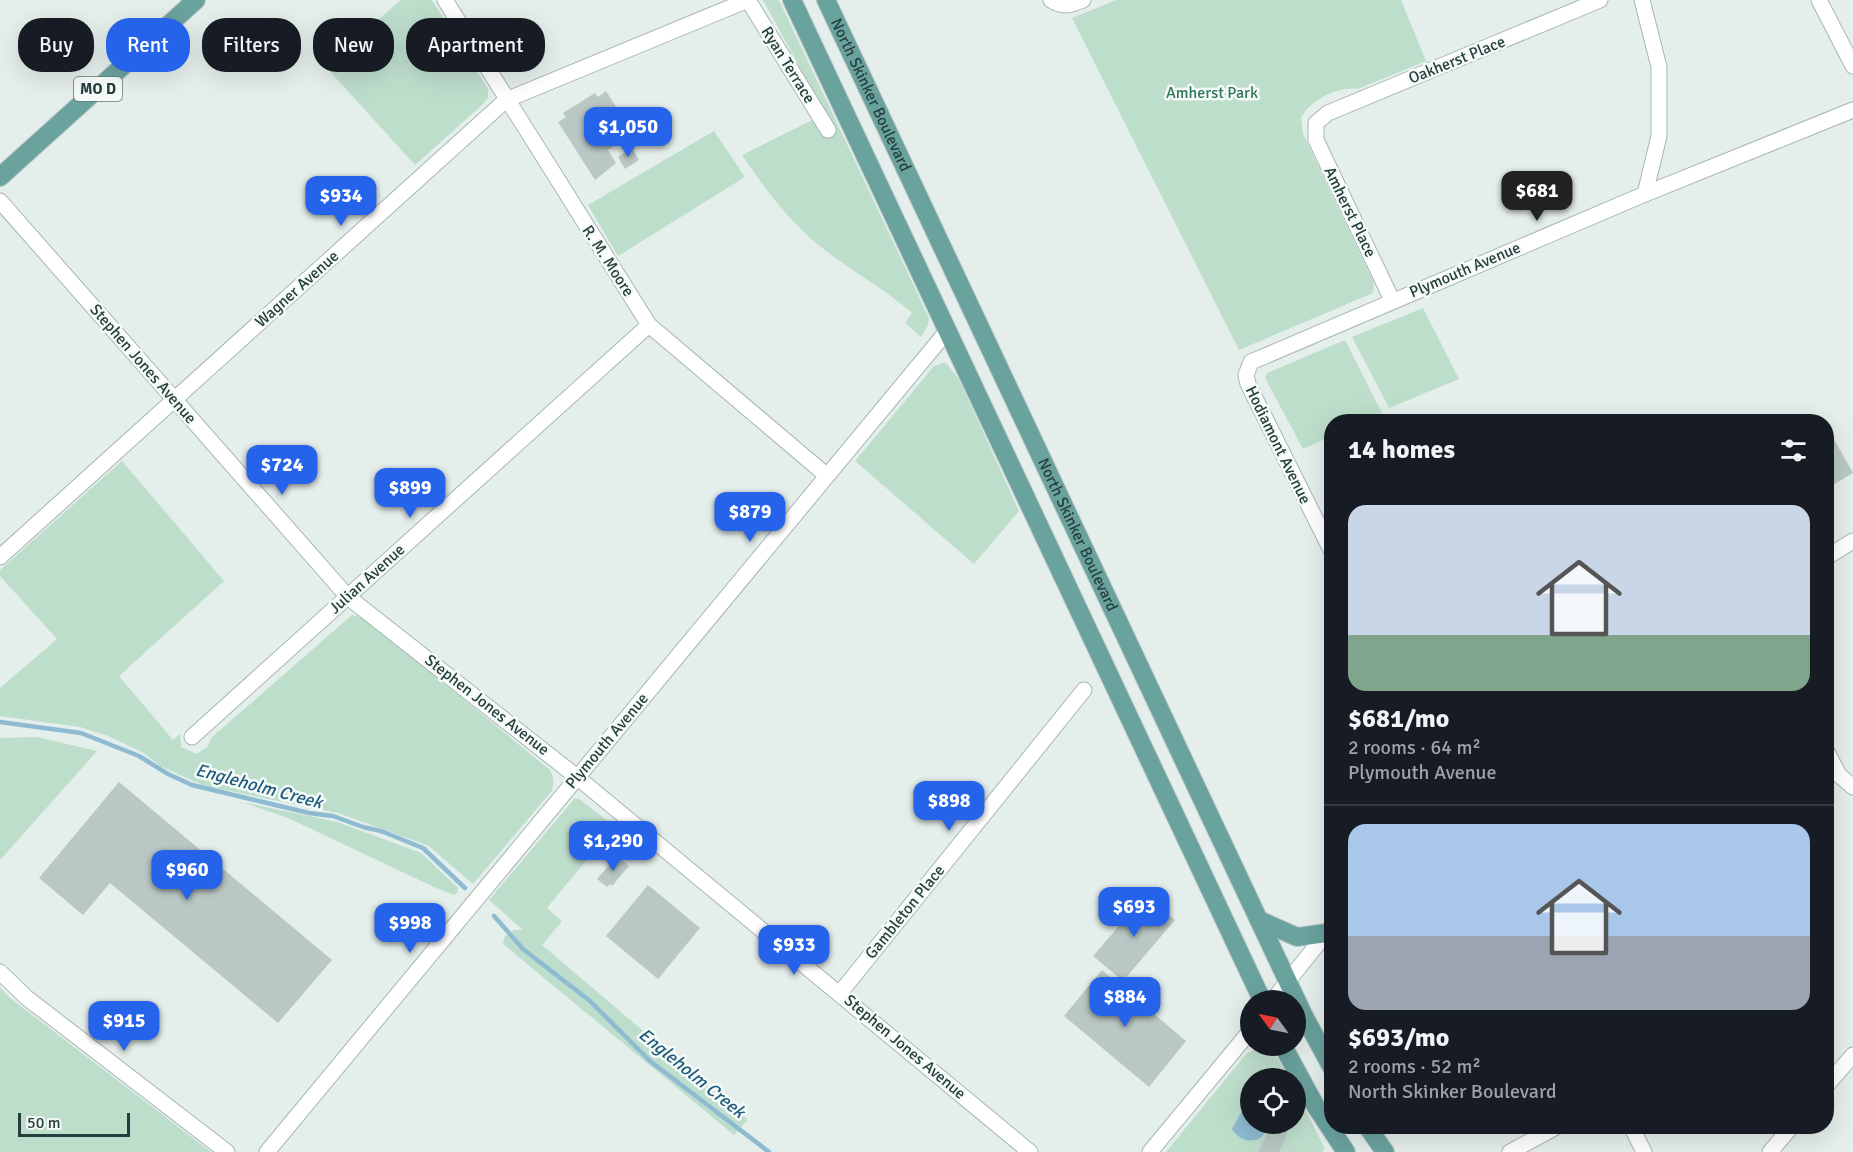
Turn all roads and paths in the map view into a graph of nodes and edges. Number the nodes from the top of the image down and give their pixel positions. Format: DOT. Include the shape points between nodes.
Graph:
graph roads {
  1 [pos="196,0"];
  2 [pos="445,0"];
  3 [pos="748,0"];
  4 [pos="792,0"];
  5 [pos="826,0"];
  6 [pos="1083,0"];
  7 [pos="1600,0"];
  8 [pos="1642,0"];
  9 [pos="1818,0"];
  10 [pos="1055,3"];
  11 [pos="1853,66"];
  12 [pos="506,100"];
  13 [pos="1853,110"];
  14 [pos="1316,123"];
  15 [pos="828,130"];
  16 [pos="0,177"];
  17 [pos="1645,194"];
  18 [pos="0,201"];
  19 [pos="1392,300"];
  20 [pos="650,326"];
  21 [pos="948,330"];
  22 [pos="1247,368"];
  23 [pos="174,399"];
  24 [pos="826,475"];
  25 [pos="1324,536"];
  26 [pos="1853,541"];
  27 [pos="1834,553"];
  28 [pos="0,557"];
  29 [pos="348,597"];
  30 [pos="1084,690"];
  31 [pos="192,737"];
  32 [pos="1834,765"];
  33 [pos="1839,775"];
  34 [pos="578,777"];
  35 [pos="1834,780"];
  36 [pos="1853,787"];
  37 [pos="1259,920"];
  38 [pos="1324,930"];
  39 [pos="1324,935"];
  40 [pos="0,972"];
  41 [pos="1287,981"];
  42 [pos="1257,990"];
  43 [pos="1280,990"];
  44 [pos="840,993"];
  45 [pos="1240,1043"];
  46 [pos="1324,1053"];
  47 [pos="1853,1055"];
  48 [pos="1289,1056"];
  49 [pos="1834,1077"];
  50 [pos="1324,1118"];
  51 [pos="1335,1134"];
  52 [pos="1373,1134"];
  53 [pos="1543,1134"];
  54 [pos="1635,1134"];
  55 [pos="1785,1134"];
  56 [pos="227,1152"];
  57 [pos="267,1152"];
  58 [pos="1030,1152"];
  59 [pos="1150,1152"];
  60 [pos="1346,1152"];
  61 [pos="1385,1152"];
  62 [pos="1510,1152"];
  63 [pos="1644,1152"];
  64 [pos="1770,1152"];
  1 -- 16 [label="main road, MO D"];
  2 -- 12 [label="street, R. M. Moore"];
  3 -- 12 [label="street, Wagner Avenue"];
  3 -- 15 [label="street, Ryan Terrace"];
  4 -- 21 [label="main road, North Skinker Boulevard"];
  5 -- 37 [label="main road, North Skinker Boulevard"];
  6 -- 10 [label="street" via="1072,5"];
  7 -- 14 [label="street, Oakherst Place" via="1328,113"];
  8 -- 17 [label="street" via="1659,67 1659,136"];
  9 -- 11 [label="street"];
  12 -- 20 [label="street, R. M. Moore"];
  12 -- 23 [label="street, Wagner Avenue"];
  13 -- 17 [label="street, Plymouth Avenue"];
  14 -- 19 [label="street, Amherst Place" via="1316,140"];
  17 -- 19 [label="street, Plymouth Avenue"];
  18 -- 23 [label="street, Stephen Jones Avenue"];
  19 -- 22 [label="street, Plymouth Avenue" via="1257,357"];
  20 -- 24 [label="street, R. M. Moore"];
  20 -- 29 [label="street, Julian Avenue"];
  21 -- 24 [label="street, Plymouth Avenue"];
  21 -- 42 [label="main road, North Skinker Boulevard"];
  22 -- 25 [label="street, Hodiamont Avenue" via="1248,384"];
  23 -- 28 [label="street, Wagner Avenue"];
  23 -- 29 [label="street, Stephen Jones Avenue"];
  24 -- 34 [label="street, Plymouth Avenue"];
  26 -- 27 [label="street"];
  29 -- 31 [label="street, Julian Avenue"];
  29 -- 34 [label="street, Stephen Jones Avenue"];
  30 -- 44 [label="street, Gambleton Place"];
  32 -- 33 [label="street"];
  33 -- 35 [label="street"];
  33 -- 36 [label="street"];
  34 -- 44 [label="street, Stephen Jones Avenue"];
  34 -- 57 [label="street, Plymouth Avenue"];
  37 -- 38 [label="main road" via="1297,937"];
  37 -- 41 [label="main road, North Skinker Boulevard"];
  39 -- 41 [label="street"];
  40 -- 56 [label="street" via="27,998"];
  41 -- 43 [label="street"];
  41 -- 46 [label="main road, North Skinker Boulevard"];
  44 -- 58 [label="street, Stephen Jones Avenue"];
  45 -- 59 [label="street"];
  47 -- 49 [label="street"];
  48 -- 50 [label="main road"];
  51 -- 60 [label="main road"];
  52 -- 61 [label="main road"];
  53 -- 62 [label="street"];
  54 -- 63 [label="street"];
  55 -- 64 [label="street"];
}
